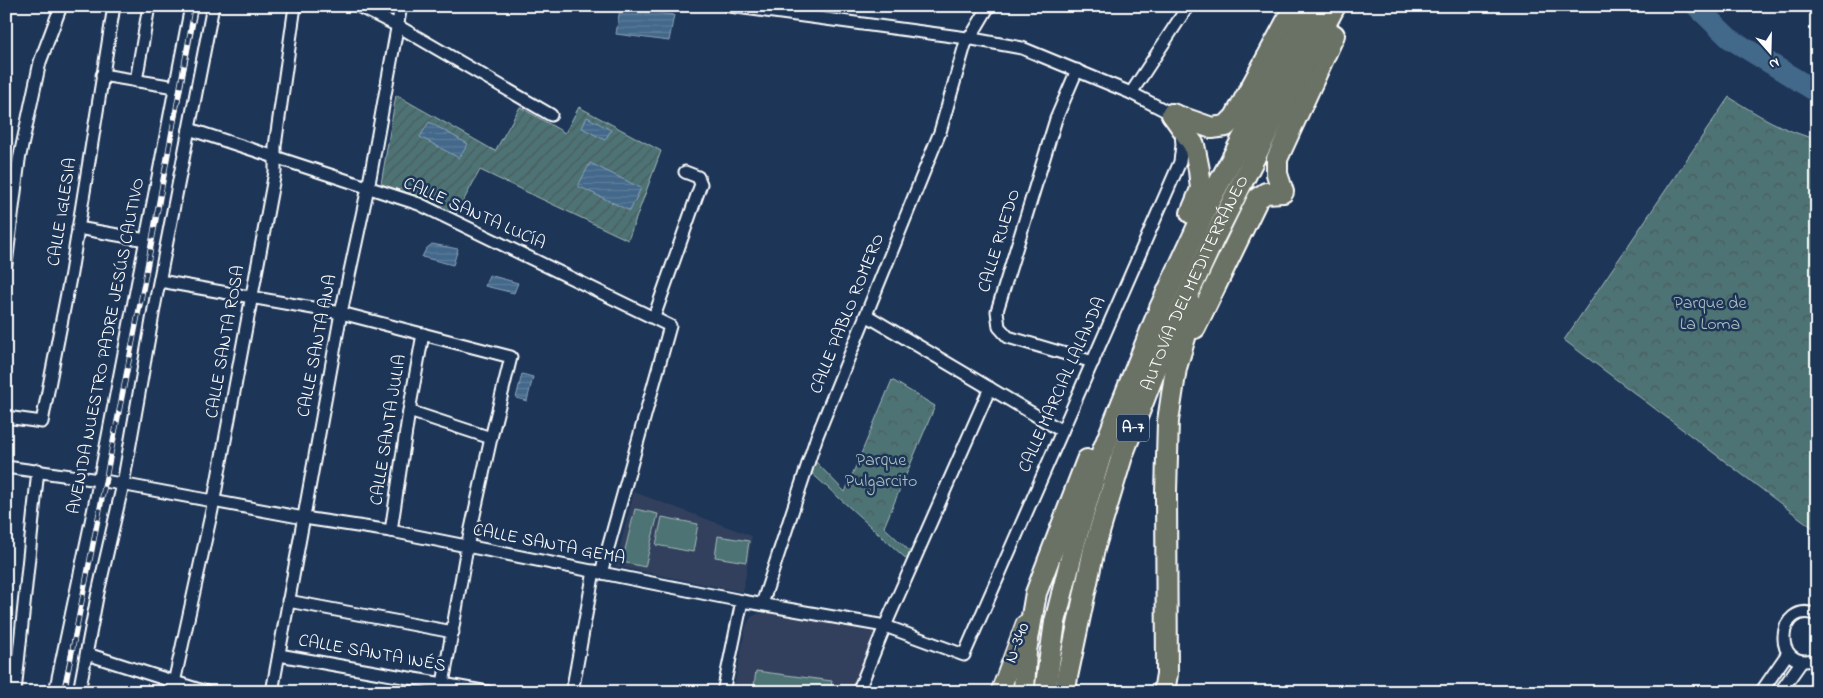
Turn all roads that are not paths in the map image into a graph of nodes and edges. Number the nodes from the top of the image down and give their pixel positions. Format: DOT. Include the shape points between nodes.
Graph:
graph roads {
  1 [pos="61,6"];
  2 [pos="114,6"];
  3 [pos="149,6"];
  4 [pos="191,6"];
  5 [pos="214,6"];
  6 [pos="295,6"];
  7 [pos="358,6"];
  8 [pos="401,6"];
  9 [pos="729,6"];
  10 [pos="989,6"];
  11 [pos="1188,6"];
  12 [pos="1295,6"];
  13 [pos="1313,6"];
  14 [pos="1336,6"];
  15 [pos="1348,6"];
  16 [pos="398,26"];
  17 [pos="969,38"];
  18 [pos="1077,70"];
  19 [pos="102,75"];
  20 [pos="140,81"];
  21 [pos="175,87"];
  22 [pos="1131,93"];
  23 [pos="551,115"];
  24 [pos="1176,120"];
  25 [pos="188,129"];
  26 [pos="275,157"];
  27 [pos="685,172"];
  28 [pos="1245,179"];
  29 [pos="368,189"];
  30 [pos="78,228"];
  31 [pos="146,240"];
  32 [pos="6,264"];
  33 [pos="1177,272"];
  34 [pos="160,281"];
  35 [pos="252,298"];
  36 [pos="1160,308"];
  37 [pos="342,313"];
  38 [pos="866,315"];
  39 [pos="654,317"];
  40 [pos="423,334"];
  41 [pos="1093,362"];
  42 [pos="1176,368"];
  43 [pos="990,388"];
  44 [pos="409,411"];
  45 [pos="6,417"];
  46 [pos="1062,431"];
  47 [pos="491,438"];
  48 [pos="6,467"];
  49 [pos="38,470"];
  50 [pos="99,480"];
  51 [pos="123,484"];
  52 [pos="214,501"];
  53 [pos="304,518"];
  54 [pos="391,531"];
  55 [pos="467,547"];
  56 [pos="597,572"];
  57 [pos="1036,593"];
  58 [pos="288,601"];
  59 [pos="742,601"];
  60 [pos="762,604"];
  61 [pos="1815,611"];
  62 [pos="885,626"];
  63 [pos="453,632"];
  64 [pos="1788,653"];
  65 [pos="87,654"];
  66 [pos="279,655"];
  67 [pos="964,655"];
  68 [pos="1817,659"];
  69 [pos="1802,661"];
  70 [pos="443,684"];
  71 [pos="173,686"];
  72 [pos="14,692"];
  73 [pos="54,692"];
  74 [pos="79,692"];
  75 [pos="206,692"];
  76 [pos="272,692"];
  77 [pos="488,692"];
  78 [pos="572,692"];
  79 [pos="723,692"];
  80 [pos="858,692"];
  81 [pos="1000,692"];
  82 [pos="1024,692"];
  83 [pos="1045,692"];
  84 [pos="1065,692"];
  85 [pos="1164,692"];
  86 [pos="1761,692"];
  87 [pos="1780,692"];
  1 -- 32 [label="street" via="40,62 18,160"];
  2 -- 19 [label="street, CALLE IGLESIA"];
  3 -- 20 [label="street"];
  4 -- 21 [label="street, AVENIDA NUESTRO PADRE JESÚS CAUTIVO"];
  5 -- 25 [label="street"];
  6 -- 26 [label="street, CALLE SANTA ROSA"];
  7 -- 16 [label="street"];
  8 -- 16 [label="street, CALLE SANTA ANA"];
  9 -- 17 [label="street"];
  10 -- 17 [label="street, CALLE PABLO ROMERO"];
  11 -- 22 [label="street"];
  12 -- 24 [label="highway" via="1235,117 1226,126 1212,128"];
  13 -- 33 [label="highway, AUTOVÍA DEL MEDITERRÁNEO / A-7" via="1210,200"];
  14 -- 28 [label="highway, AUTOVÍA DEL MEDITERRÁNEO / A-7"];
  15 -- 42 [label="highway" via="1277,159 1277,174 1283,192 1266,193 1258,198"];
  16 -- 23 [label="street"];
  16 -- 29 [label="street, CALLE SANTA ANA"];
  17 -- 18 [label="street" via="1022,48"];
  17 -- 38 [label="street, CALLE PABLO ROMERO" via="940,132"];
  18 -- 22 [label="street"];
  18 -- 41 [label="street, CALLE RUEDO" via="1056,119 997,310 999,326 1008,337"];
  19 -- 20 [label="street"];
  19 -- 30 [label="street, CALLE IGLESIA"];
  20 -- 21 [label="street"];
  21 -- 31 [label="street, AVENIDA NUESTRO PADRE JESÚS CAUTIVO"];
  22 -- 24 [label="street"];
  24 -- 33 [label="highway" via="1194,145 1201,189 1179,244"];
  24 -- 41 [label="street, CALLE MARCIAL LALANDA" via="1182,145 1180,162"];
  25 -- 26 [label="street, CALLE SANTA LUCÍA"];
  25 -- 34 [label="street"];
  26 -- 29 [label="street, CALLE SANTA LUCÍA"];
  26 -- 35 [label="street, CALLE SANTA ROSA"];
  27 -- 39 [label="street" via="698,177 701,184"];
  28 -- 42 [label="highway" via="1232,224 1191,314"];
  28 -- 84 [label="highway, AUTOVÍA DEL MEDITERRÁNEO / A-7" via="1167,340 1122,456 1094,549"];
  29 -- 37 [label="street, CALLE SANTA ANA"];
  29 -- 39 [label="street, CALLE SANTA LUCÍA" via="419,204"];
  30 -- 31 [label="street"];
  30 -- 45 [label="street, CALLE IGLESIA" via="42,422"];
  31 -- 50 [label="street, AVENIDA NUESTRO PADRE JESÚS CAUTIVO"];
  33 -- 36 [label="highway, AUTOVÍA DEL MEDITERRÁNEO / A-7"];
  34 -- 35 [label="street"];
  34 -- 51 [label="street"];
  35 -- 37 [label="street"];
  35 -- 52 [label="street, CALLE SANTA ROSA"];
  36 -- 57 [label="highway" via="1126,364"];
  36 -- 83 [label="highway, AUTOVÍA DEL MEDITERRÁNEO / A-7" via="1101,455 1055,622"];
  37 -- 40 [label="street"];
  37 -- 53 [label="street, CALLE SANTA ANA"];
  38 -- 43 [label="street"];
  38 -- 60 [label="street, CALLE PABLO ROMERO" via="817,436"];
  39 -- 56 [label="street" via="670,326"];
  40 -- 44 [label="street, CALLE SANTA JULIA"];
  40 -- 47 [label="street" via="512,357"];
  41 -- 46 [label="street, CALLE MARCIAL LALANDA"];
  42 -- 85 [label="highway" via="1168,421 1167,674"];
  43 -- 46 [label="street"];
  43 -- 62 [label="street"];
  44 -- 47 [label="street"];
  44 -- 54 [label="street, CALLE SANTA JULIA"];
  46 -- 67 [label="street, CALLE MARCIAL LALANDA"];
  47 -- 55 [label="street"];
  48 -- 49 [label="street, CALLE SANTA GEMA"];
  49 -- 50 [label="street, CALLE SANTA GEMA"];
  49 -- 72 [label="street"];
  50 -- 51 [label="street, CALLE SANTA GEMA"];
  50 -- 73 [label="street, AVENIDA NUESTRO PADRE JESÚS CAUTIVO"];
  51 -- 52 [label="street, CALLE SANTA GEMA"];
  51 -- 65 [label="street"];
  52 -- 53 [label="street, CALLE SANTA GEMA"];
  52 -- 71 [label="street, CALLE SANTA ROSA"];
  53 -- 54 [label="street, CALLE SANTA GEMA"];
  53 -- 58 [label="street, CALLE SANTA ANA"];
  54 -- 55 [label="street, CALLE SANTA GEMA"];
  55 -- 56 [label="street, CALLE SANTA GEMA"];
  55 -- 63 [label="street"];
  56 -- 59 [label="street, CALLE SANTA GEMA"];
  56 -- 78 [label="street"];
  57 -- 81 [label="main road, N-340"];
  57 -- 82 [label="highway" via="1026,652"];
  58 -- 63 [label="street"];
  58 -- 66 [label="street, CALLE SANTA ANA"];
  59 -- 60 [label="street, CALLE SANTA GEMA"];
  59 -- 79 [label="street"];
  60 -- 62 [label="street, CALLE SANTA GEMA"];
  61 -- 64 [label="street" via="1798,614 1786,624 1783,638"];
  62 -- 67 [label="street, CALLE SANTA GEMA"];
  62 -- 80 [label="street"];
  63 -- 70 [label="street"];
  64 -- 69 [label="street"];
  64 -- 86 [label="street"];
  65 -- 71 [label="street"];
  65 -- 74 [label="street"];
  66 -- 70 [label="street, CALLE SANTA INÉS"];
  66 -- 76 [label="street, CALLE SANTA ANA"];
  68 -- 69 [label="street"];
  69 -- 87 [label="street"];
  70 -- 77 [label="street, CALLE SANTA INÉS"];
  71 -- 75 [label="street"];
}
